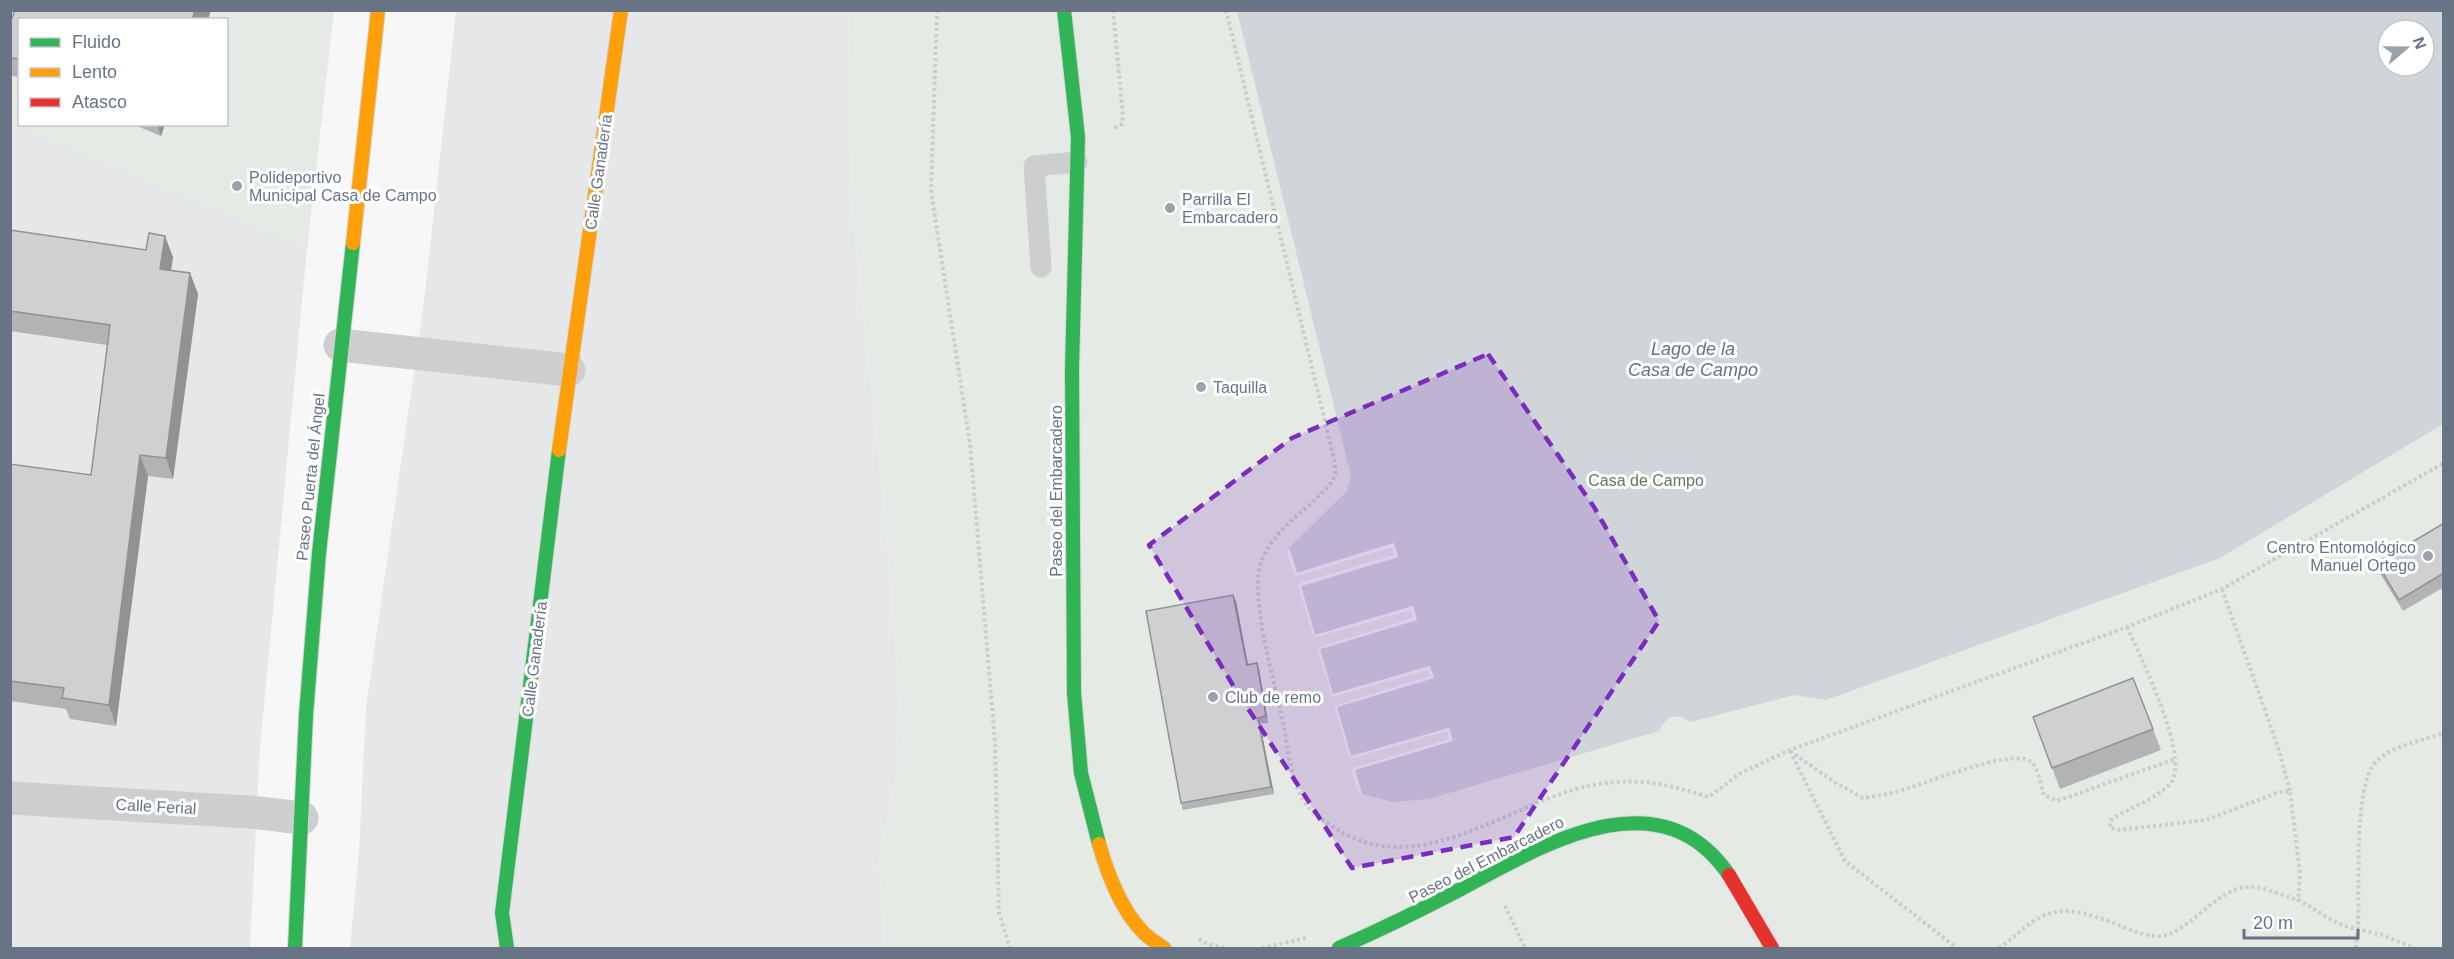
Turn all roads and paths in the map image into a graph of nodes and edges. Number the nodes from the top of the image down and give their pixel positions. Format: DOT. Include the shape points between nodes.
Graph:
graph roads {
  1 [pos="378,10"];
  2 [pos="621,10"];
  3 [pos="937,10"];
  4 [pos="1064,10"];
  5 [pos="1113,10"];
  6 [pos="1226,10"];
  7 [pos="1108,130"];
  8 [pos="1077,162"];
  9 [pos="1041,267"];
  10 [pos="340,345"];
  11 [pos="569,370"];
  12 [pos="2444,463"];
  13 [pos="2222,589"];
  14 [pos="2127,627"];
  15 [pos="2444,733"];
  16 [pos="1790,750"];
  17 [pos="2175,759"];
  18 [pos="2290,791"];
  19 [pos="10,798"];
  20 [pos="302,818"];
  21 [pos="2298,900"];
  22 [pos="1503,902"];
  23 [pos="2358,929"];
  24 [pos="296,948"];
  25 [pos="507,948"];
  26 [pos="1010,948"];
  27 [pos="1164,948"];
  28 [pos="1339,948"];
  29 [pos="1525,948"];
  30 [pos="1772,948"];
  31 [pos="1957,948"];
  32 [pos="1999,948"];
  33 [pos="2356,948"];
  34 [pos="2414,948"];
  1 -- 10 [label="street, Paseo Puerta del Ángel"];
  2 -- 11 [label="street, Calle Ganadería"];
  3 -- 26 [label="path" via="931,191 970,444 995,742 999,913"];
  4 -- 8 [label="street, Paseo del Embarcadero" via="1076,106"];
  5 -- 7 [label="path" via="1124,116 1117,129"];
  6 -- 16 [label="path" via="1335,463 1335,476 1326,489 1272,540 1262,559 1258,580 1263,628 1292,764 1302,797 1316,816 1348,837 1384,846 1422,846 1470,832 1574,790 1604,783 1666,784 1709,797 1739,774"];
  8 -- 9 [label="lane" via="1034,166"];
  8 -- 27 [label="street, Paseo del Embarcadero" via="1072,369 1074,693 1081,773 1108,872 1142,932"];
  10 -- 11 [label="street"];
  10 -- 20 [label="street, Paseo Puerta del Ángel" via="318,553"];
  11 -- 25 [label="street, Calle Ganadería" via="502,913"];
  12 -- 13 [label="path"];
  13 -- 14 [label="path"];
  13 -- 18 [label="path" via="2275,737"];
  14 -- 16 [label="path"];
  14 -- 17 [label="path" via="2160,701"];
  15 -- 23 [label="path" via="2390,752 2374,762 2369,771 2360,833"];
  16 -- 17 [label="path" via="1863,798 1896,792 1981,764 2021,759 2034,765 2044,795 2057,801"];
  16 -- 31 [label="path" via="1845,861"];
  17 -- 18 [label="path" via="2172,782 2157,795 2111,820 2111,830 2206,820"];
  18 -- 21 [label="path" via="2301,885"];
  19 -- 20 [label="street, Calle Ferial"];
  20 -- 24 [label="street, Paseo Puerta del Ángel"];
  21 -- 23 [label="path" via="2340,926"];
  21 -- 32 [label="path" via="2249,886 2228,893 2166,935 2144,934 2082,912 2048,914"];
  22 -- 29 [label="path"];
  23 -- 33 [label="path"];
  23 -- 34 [label="path"];
  28 -- 30 [label="street, Paseo del Embarcadero" via="1551,842 1588,827 1649,822 1683,833 1710,852"];
}
